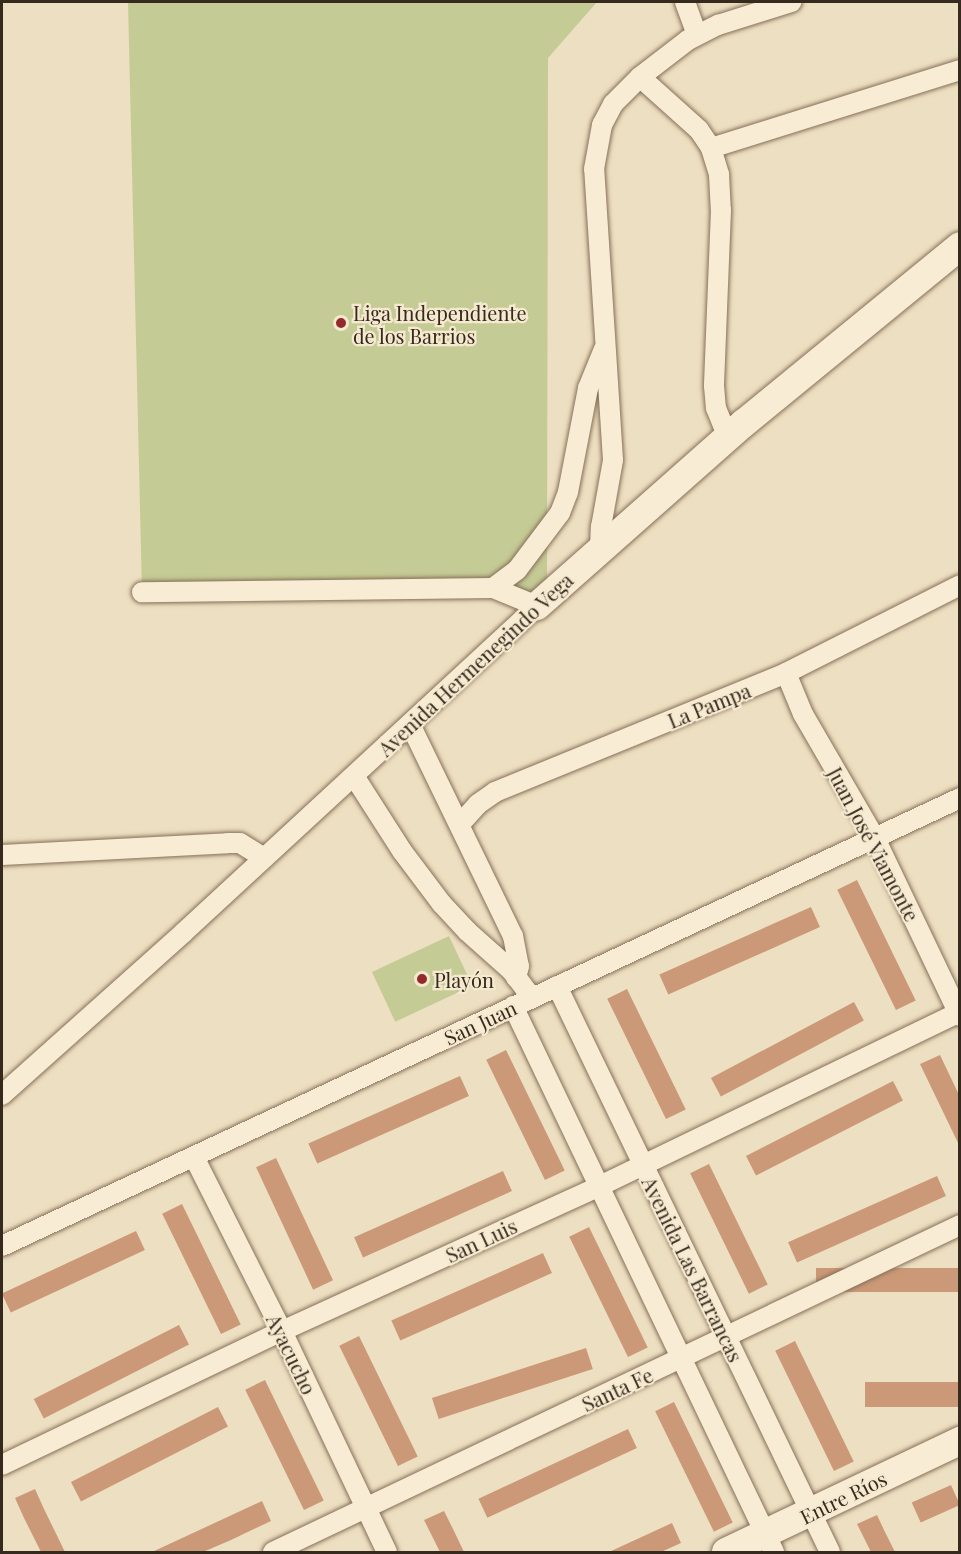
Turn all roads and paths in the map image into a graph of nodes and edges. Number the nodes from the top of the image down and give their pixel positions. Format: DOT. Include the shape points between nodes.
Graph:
graph roads {
  1 [pos="686,2"];
  2 [pos="791,2"];
  3 [pos="697,35"];
  4 [pos="960,70"];
  5 [pos="640,77"];
  6 [pos="711,148"];
  7 [pos="960,246"];
  8 [pos="606,343"];
  9 [pos="728,437"];
  10 [pos="600,550"];
  11 [pos="960,585"];
  12 [pos="493,588"];
  13 [pos="142,592"];
  14 [pos="537,606"];
  15 [pos="786,673"];
  16 [pos="410,724"];
  17 [pos="354,776"];
  18 [pos="960,798"];
  19 [pos="460,824"];
  20 [pos="875,838"];
  21 [pos="2,855"];
  22 [pos="264,858"];
  23 [pos="516,978"];
  24 [pos="557,986"];
  25 [pos="532,998"];
  26 [pos="513,1006"];
  27 [pos="959,1014"];
  28 [pos="2,1095"];
  29 [pos="194,1157"];
  30 [pos="643,1164"];
  31 [pos="600,1186"];
  32 [pos="960,1225"];
  33 [pos="2,1246"];
  34 [pos="282,1331"];
  35 [pos="726,1336"];
  36 [pos="682,1358"];
  37 [pos="960,1441"];
  38 [pos="2,1465"];
  39 [pos="366,1508"];
  40 [pos="810,1512"];
  41 [pos="770,1543"];
  42 [pos="273,1552"];
  43 [pos="387,1552"];
  44 [pos="726,1552"];
  45 [pos="830,1552"];
  1 -- 3 [label="street"];
  2 -- 3 [label="street"];
  3 -- 5 [label="street"];
  4 -- 6 [label="street"];
  5 -- 6 [label="street" via="699,130"];
  5 -- 8 [label="street" via="613,104 602,125 596,150"];
  6 -- 9 [label="street" via="719,175 721,210 714,386 716,408"];
  7 -- 9 [label="street, Avenida Hermenegindo Vega"];
  8 -- 10 [label="street" via="613,460"];
  8 -- 12 [label="street" via="588,388 568,492 560,513 517,570"];
  9 -- 10 [label="street, Avenida Hermenegindo Vega"];
  10 -- 14 [label="street, Avenida Hermenegindo Vega"];
  11 -- 15 [label="street, La Pampa"];
  12 -- 13 [label="street"];
  12 -- 14 [label="street"];
  14 -- 16 [label="street, Avenida Hermenegindo Vega"];
  15 -- 19 [label="street, La Pampa" via="495,792"];
  15 -- 20 [label="street, Juan José Viamonte" via="803,714"];
  16 -- 17 [label="street, Avenida Hermenegindo Vega"];
  16 -- 19 [label="street"];
  17 -- 22 [label="street, Avenida Hermenegindo Vega"];
  17 -- 23 [label="street" via="442,904"];
  18 -- 20 [label="street, San Juan"];
  19 -- 23 [label="street" via="513,936 519,966"];
  20 -- 24 [label="street, San Juan"];
  20 -- 27 [label="street, Juan José Viamonte"];
  21 -- 22 [label="street" via="240,843"];
  22 -- 28 [label="street, Avenida Hermenegindo Vega"];
  23 -- 25 [label="street"];
  24 -- 25 [label="street, San Juan"];
  24 -- 30 [label="street, Avenida Las Barrancas"];
  25 -- 26 [label="street, San Juan"];
  26 -- 29 [label="street, San Juan"];
  26 -- 31 [label="street"];
  27 -- 30 [label="street, San Luis"];
  29 -- 33 [label="street, San Juan"];
  29 -- 34 [label="street, Ayacucho"];
  30 -- 31 [label="street, San Luis"];
  30 -- 35 [label="street, Avenida Las Barrancas"];
  31 -- 34 [label="street, San Luis"];
  31 -- 36 [label="street"];
  32 -- 35 [label="street, Santa Fe"];
  34 -- 38 [label="street, San Luis"];
  34 -- 39 [label="street, Ayacucho"];
  35 -- 36 [label="street, Santa Fe"];
  35 -- 40 [label="street, Avenida Las Barrancas"];
  36 -- 39 [label="street, Santa Fe"];
  36 -- 41 [label="street"];
  37 -- 40 [label="street, Entre Ríos"];
  39 -- 42 [label="street, Santa Fe"];
  39 -- 43 [label="street, Ayacucho"];
  40 -- 41 [label="street, Entre Ríos"];
  40 -- 45 [label="street, Avenida Las Barrancas"];
  41 -- 44 [label="street, Entre Ríos"];
}
